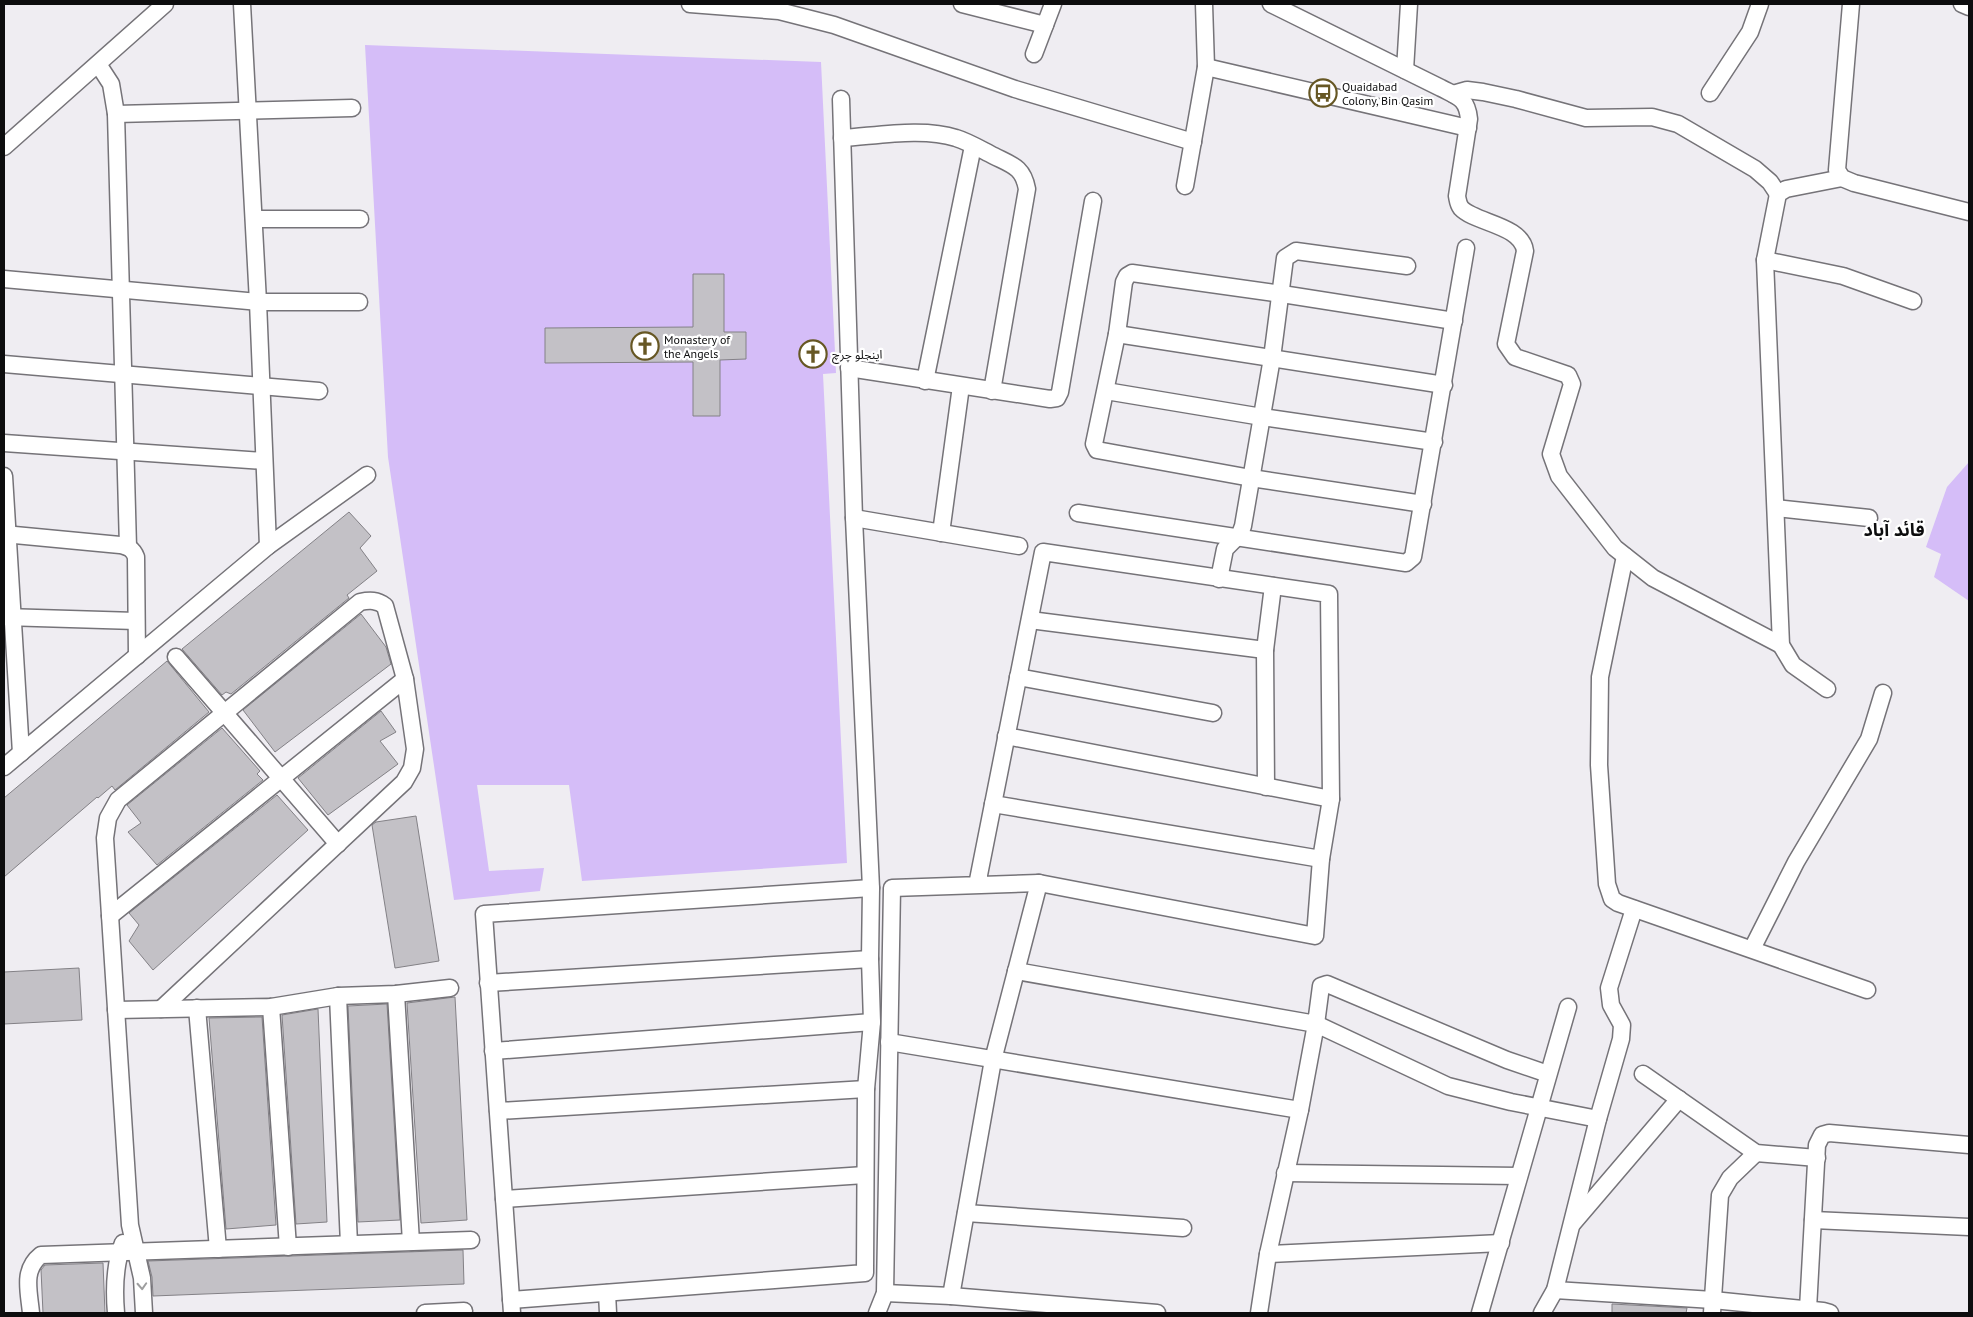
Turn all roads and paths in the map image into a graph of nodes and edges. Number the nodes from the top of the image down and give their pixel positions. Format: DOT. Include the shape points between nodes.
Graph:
graph roads {
  1 [pos="165,4"];
  2 [pos="242,4"];
  3 [pos="690,4"];
  4 [pos="962,4"];
  5 [pos="1053,4"];
  6 [pos="1204,4"];
  7 [pos="1271,4"];
  8 [pos="1409,4"];
  9 [pos="1760,4"];
  10 [pos="1851,4"];
  11 [pos="1962,4"];
  12 [pos="1969,7"];
  13 [pos="1045,25"];
  14 [pos="1034,54"];
  15 [pos="98,64"];
  16 [pos="1206,67"];
  17 [pos="1405,70"];
  18 [pos="1710,93"];
  19 [pos="1453,94"];
  20 [pos="841,98"];
  21 [pos="352,108"];
  22 [pos="248,111"];
  23 [pos="116,114"];
  24 [pos="1468,128"];
  25 [pos="842,138"];
  26 [pos="1192,142"];
  27 [pos="973,146"];
  28 [pos="4,147"];
  29 [pos="1842,178"];
  30 [pos="1185,186"];
  31 [pos="1778,194"];
  32 [pos="1093,202"];
  33 [pos="1968,210"];
  34 [pos="254,219"];
  35 [pos="360,219"];
  36 [pos="1466,248"];
  37 [pos="1765,260"];
  38 [pos="1407,266"];
  39 [pos="4,279"];
  40 [pos="120,290"];
  41 [pos="1282,294"];
  42 [pos="1913,300"];
  43 [pos="258,302"];
  44 [pos="359,302"];
  45 [pos="1454,321"];
  46 [pos="1117,334"];
  47 [pos="1272,358"];
  48 [pos="4,364"];
  49 [pos="849,368"];
  50 [pos="124,374"];
  51 [pos="925,380"];
  52 [pos="1444,385"];
  53 [pos="262,386"];
  54 [pos="961,386"];
  55 [pos="1106,390"];
  56 [pos="319,391"];
  57 [pos="992,391"];
  58 [pos="1262,417"];
  59 [pos="1434,442"];
  60 [pos="4,443"];
  61 [pos="126,452"];
  62 [pos="264,460"];
  63 [pos="367,475"];
  64 [pos="4,476"];
  65 [pos="1252,478"];
  66 [pos="1423,504"];
  67 [pos="1776,508"];
  68 [pos="1078,513"];
  69 [pos="854,518"];
  70 [pos="1868,518"];
  71 [pos="941,533"];
  72 [pos="6,534"];
  73 [pos="1236,538"];
  74 [pos="268,546"];
  75 [pos="1019,546"];
  76 [pos="128,547"];
  77 [pos="1626,556"];
  78 [pos="1219,579"];
  79 [pos="1273,586"];
  80 [pos="8,617"];
  81 [pos="1030,620"];
  82 [pos="136,622"];
  83 [pos="1782,645"];
  84 [pos="1265,650"];
  85 [pos="137,656"];
  86 [pos="176,657"];
  87 [pos="1018,676"];
  88 [pos="405,679"];
  89 [pos="1827,689"];
  90 [pos="1883,693"];
  91 [pos="11,705"];
  92 [pos="1213,713"];
  93 [pos="224,714"];
  94 [pos="1006,736"];
  95 [pos="21,752"];
  96 [pos="4,767"];
  97 [pos="281,779"];
  98 [pos="1266,787"];
  99 [pos="1331,800"];
  100 [pos="993,804"];
  101 [pos="338,844"];
  102 [pos="1321,859"];
  103 [pos="1040,883"];
  104 [pos="977,885"];
  105 [pos="870,888"];
  106 [pos="1634,909"];
  107 [pos="110,916"];
  108 [pos="1752,950"];
  109 [pos="870,959"];
  110 [pos="1016,971"];
  111 [pos="488,983"];
  112 [pos="450,988"];
  113 [pos="1867,990"];
  114 [pos="396,994"];
  115 [pos="338,996"];
  116 [pos="271,1007"];
  117 [pos="197,1008"];
  118 [pos="1568,1008"];
  119 [pos="161,1009"];
  120 [pos="116,1010"];
  121 [pos="872,1022"];
  122 [pos="1316,1024"];
  123 [pos="889,1042"];
  124 [pos="493,1051"];
  125 [pos="993,1060"];
  126 [pos="1548,1074"];
  127 [pos="1643,1074"];
  128 [pos="866,1089"];
  129 [pos="1679,1099"];
  130 [pos="1538,1107"];
  131 [pos="1300,1110"];
  132 [pos="498,1111"];
  133 [pos="1598,1118"];
  134 [pos="1969,1145"];
  135 [pos="1756,1153"];
  136 [pos="1817,1158"];
  137 [pos="1285,1174"];
  138 [pos="865,1175"];
  139 [pos="1519,1176"];
  140 [pos="504,1199"];
  141 [pos="966,1213"];
  142 [pos="1813,1220"];
  143 [pos="1571,1226"];
  144 [pos="1969,1227"];
  145 [pos="1183,1228"];
  146 [pos="471,1240"];
  147 [pos="411,1242"];
  148 [pos="1501,1243"];
  149 [pos="348,1244"];
  150 [pos="288,1247"];
  151 [pos="218,1249"];
  152 [pos="128,1252"];
  153 [pos="1268,1254"];
  154 [pos="1555,1290"];
  155 [pos="608,1293"];
  156 [pos="884,1293"];
  157 [pos="951,1296"];
  158 [pos="511,1307"];
  159 [pos="1009,1307"];
  160 [pos="1712,1307"];
  161 [pos="1808,1309"];
  162 [pos="464,1311"];
  163 [pos="31,1313"];
  164 [pos="116,1313"];
  165 [pos="144,1313"];
  166 [pos="425,1313"];
  167 [pos="608,1313"];
  168 [pos="877,1313"];
  169 [pos="1157,1313"];
  170 [pos="1259,1313"];
  171 [pos="1480,1313"];
  172 [pos="1542,1313"];
  173 [pos="1830,1313"];
  1 -- 15 [label="street"];
  2 -- 22 [label="street"];
  3 -- 26 [label="street" via="779,11 834,25 1015,89"];
  4 -- 13 [label="street"];
  5 -- 13 [label="street"];
  6 -- 16 [label="street"];
  7 -- 17 [label="street"];
  8 -- 17 [label="street"];
  9 -- 18 [label="street" via="1750,32"];
  10 -- 29 [label="street" via="1837,170"];
  11 -- 12 [label="street"];
  13 -- 14 [label="street"];
  15 -- 23 [label="street" via="111,84"];
  15 -- 28 [label="street"];
  16 -- 24 [label="street"];
  16 -- 26 [label="street"];
  17 -- 19 [label="street"];
  19 -- 24 [label="street" via="1468,107"];
  19 -- 31 [label="street" via="1467,90 1516,98 1576,117 1652,117 1678,124 1755,169"];
  20 -- 25 [label="street"];
  21 -- 22 [label="street"];
  22 -- 23 [label="street"];
  22 -- 34 [label="street"];
  23 -- 40 [label="street"];
  24 -- 77 [label="street" via="1457,196 1459,204 1463,210 1497,225 1524,244 1506,344 1515,357 1568,375 1572,384 1551,454 1559,476 1615,548"];
  25 -- 27 [label="street" via="943,135"];
  25 -- 49 [label="street"];
  26 -- 30 [label="street"];
  27 -- 51 [label="street"];
  27 -- 57 [label="street" via="1017,167 1025,178 1027,189"];
  29 -- 31 [label="street" via="1786,189"];
  29 -- 33 [label="street"];
  31 -- 37 [label="street"];
  32 -- 57 [label="street" via="1060,392 1056,398 1050,399"];
  34 -- 35 [label="street"];
  34 -- 43 [label="street"];
  36 -- 45 [label="street"];
  37 -- 42 [label="street" via="1843,276"];
  37 -- 67 [label="street"];
  38 -- 41 [label="street" via="1296,251 1285,258"];
  39 -- 40 [label="street"];
  40 -- 43 [label="street"];
  40 -- 50 [label="street"];
  41 -- 45 [label="street"];
  41 -- 46 [label="street" via="1132,274 1124,282"];
  41 -- 47 [label="street"];
  43 -- 44 [label="street"];
  43 -- 53 [label="street"];
  45 -- 52 [label="street"];
  46 -- 47 [label="street"];
  46 -- 55 [label="street"];
  47 -- 52 [label="street"];
  47 -- 58 [label="street"];
  48 -- 50 [label="street"];
  49 -- 51 [label="street"];
  49 -- 69 [label="street"];
  50 -- 53 [label="street"];
  50 -- 61 [label="street"];
  51 -- 54 [label="street"];
  52 -- 59 [label="street"];
  53 -- 56 [label="street"];
  53 -- 62 [label="street"];
  54 -- 57 [label="street"];
  54 -- 71 [label="street"];
  55 -- 58 [label="street"];
  55 -- 65 [label="street" via="1094,444 1097,450"];
  58 -- 59 [label="street"];
  58 -- 65 [label="street"];
  59 -- 66 [label="street"];
  60 -- 61 [label="street"];
  61 -- 62 [label="street"];
  61 -- 76 [label="street"];
  62 -- 74 [label="street"];
  63 -- 74 [label="street"];
  64 -- 72 [label="street"];
  65 -- 66 [label="street"];
  65 -- 73 [label="street" via="1243,526"];
  66 -- 73 [label="street" via="1414,557 1406,563"];
  67 -- 70 [label="street"];
  67 -- 83 [label="street"];
  68 -- 73 [label="street"];
  69 -- 71 [label="street"];
  69 -- 105 [label="street"];
  71 -- 75 [label="street"];
  72 -- 76 [label="street"];
  72 -- 80 [label="street"];
  73 -- 78 [label="street" via="1226,549"];
  74 -- 85 [label="street"];
  76 -- 82 [label="street" via="136,557"];
  77 -- 83 [label="street" via="1653,578"];
  77 -- 106 [label="street" via="1600,677 1599,764 1609,892 1612,899"];
  78 -- 79 [label="street"];
  78 -- 81 [label="street" via="1043,552"];
  79 -- 84 [label="street"];
  79 -- 99 [label="street" via="1329,594"];
  80 -- 82 [label="street"];
  80 -- 91 [label="street"];
  81 -- 84 [label="street"];
  81 -- 87 [label="street"];
  82 -- 85 [label="street"];
  83 -- 89 [label="street" via="1793,665"];
  84 -- 98 [label="street"];
  85 -- 95 [label="street"];
  86 -- 93 [label="street"];
  87 -- 92 [label="street"];
  87 -- 94 [label="street"];
  88 -- 93 [label="street" via="385,606 369,600 360,602"];
  88 -- 97 [label="street"];
  88 -- 101 [label="street" via="415,749 412,768 404,782"];
  90 -- 108 [label="street" via="1870,738 1796,862"];
  91 -- 95 [label="street"];
  93 -- 97 [label="street"];
  93 -- 107 [label="street" via="118,800 108,818 105,838"];
  94 -- 98 [label="street"];
  94 -- 100 [label="street"];
  95 -- 96 [label="street"];
  97 -- 101 [label="street"];
  97 -- 107 [label="street"];
  98 -- 99 [label="street"];
  99 -- 102 [label="street"];
  100 -- 102 [label="street"];
  100 -- 104 [label="street"];
  101 -- 119 [label="street"];
  102 -- 103 [label="street" via="1315,936"];
  103 -- 104 [label="street"];
  103 -- 110 [label="street"];
  104 -- 123 [label="street" via="892,888"];
  105 -- 109 [label="street"];
  105 -- 111 [label="street" via="484,914"];
  106 -- 108 [label="street"];
  106 -- 133 [label="street" via="1609,988 1611,1005 1622,1030"];
  107 -- 120 [label="street"];
  108 -- 113 [label="street"];
  109 -- 111 [label="street"];
  109 -- 121 [label="street"];
  110 -- 122 [label="street"];
  110 -- 125 [label="street"];
  111 -- 124 [label="street"];
  112 -- 114 [label="street"];
  114 -- 115 [label="street"];
  114 -- 147 [label="street"];
  115 -- 116 [label="street"];
  115 -- 149 [label="street"];
  116 -- 117 [label="street"];
  116 -- 150 [label="street"];
  117 -- 119 [label="street"];
  117 -- 151 [label="street"];
  118 -- 126 [label="street"];
  119 -- 120 [label="street"];
  120 -- 152 [label="street" via="130,1225"];
  121 -- 124 [label="street"];
  121 -- 128 [label="street"];
  122 -- 126 [label="street" via="1321,986 1327,984"];
  122 -- 130 [label="street" via="1448,1086"];
  122 -- 131 [label="street"];
  123 -- 125 [label="street"];
  123 -- 156 [label="street"];
  124 -- 132 [label="street"];
  125 -- 131 [label="street"];
  125 -- 141 [label="street"];
  126 -- 130 [label="street"];
  127 -- 129 [label="street"];
  128 -- 132 [label="street"];
  128 -- 138 [label="street"];
  129 -- 135 [label="street"];
  129 -- 143 [label="street"];
  130 -- 133 [label="street"];
  130 -- 139 [label="street"];
  131 -- 137 [label="street"];
  132 -- 140 [label="street"];
  133 -- 143 [label="street"];
  134 -- 136 [label="street" via="1825,1133 1818,1140"];
  135 -- 136 [label="street"];
  135 -- 160 [label="street" via="1730,1178 1720,1195"];
  136 -- 142 [label="street"];
  137 -- 139 [label="street"];
  137 -- 153 [label="street"];
  138 -- 140 [label="street"];
  138 -- 155 [label="street" via="865,1273"];
  139 -- 148 [label="street"];
  140 -- 158 [label="street"];
  141 -- 145 [label="street"];
  141 -- 157 [label="street"];
  142 -- 144 [label="street"];
  142 -- 161 [label="street"];
  143 -- 154 [label="street"];
  146 -- 147 [label="street"];
  147 -- 149 [label="street"];
  148 -- 153 [label="street"];
  148 -- 171 [label="street"];
  149 -- 150 [label="street"];
  150 -- 151 [label="street"];
  151 -- 152 [label="street"];
  152 -- 163 [label="street" via="41,1255 30,1265 28,1272"];
  152 -- 164 [label="street" via="114,1286"];
  152 -- 165 [label="street, one-way" via="142,1278"];
  153 -- 170 [label="street"];
  154 -- 160 [label="street"];
  154 -- 172 [label="street"];
  155 -- 158 [label="street"];
  155 -- 167 [label="street"];
  156 -- 157 [label="street"];
  156 -- 168 [label="street"];
  157 -- 159 [label="street"];
  159 -- 169 [label="street"];
  160 -- 161 [label="street"];
  161 -- 173 [label="street"];
  162 -- 166 [label="street"];
}
